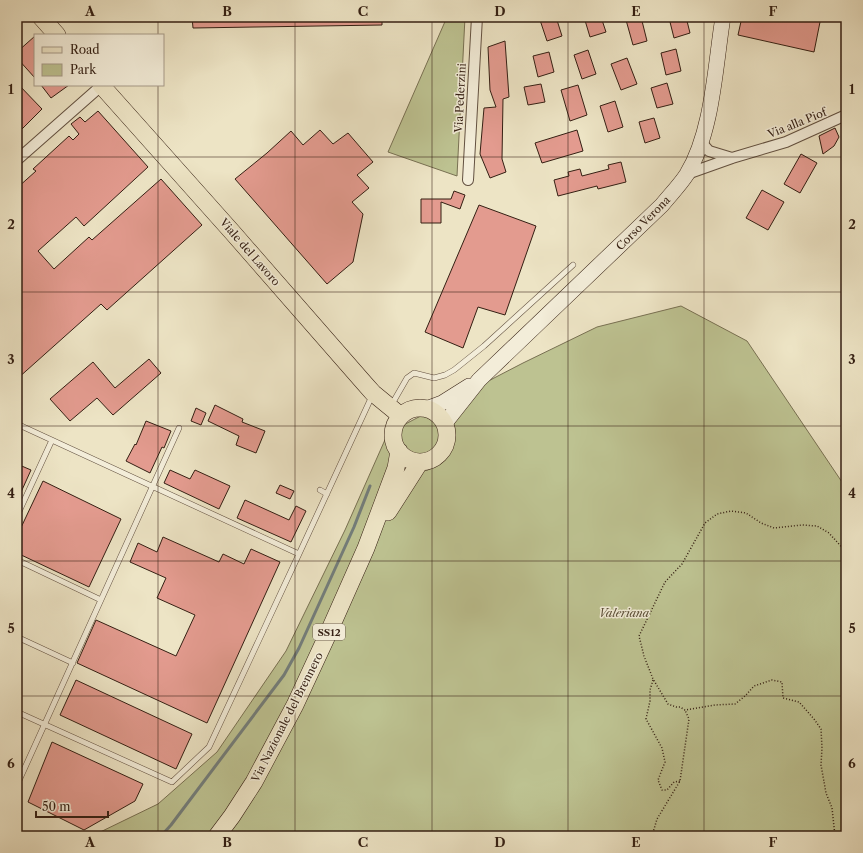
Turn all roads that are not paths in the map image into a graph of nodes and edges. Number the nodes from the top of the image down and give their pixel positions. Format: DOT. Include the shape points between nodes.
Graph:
graph roads {
  1 [pos="41,17"];
  2 [pos="477,17"];
  3 [pos="723,17"];
  4 [pos="56,34"];
  5 [pos="100,86"];
  6 [pos="102,86"];
  7 [pos="846,115"];
  8 [pos="702,148"];
  9 [pos="732,158"];
  10 [pos="17,160"];
  11 [pos="712,165"];
  12 [pos="687,174"];
  13 [pos="468,180"];
  14 [pos="573,265"];
  15 [pos="479,380"];
  16 [pos="373,393"];
  17 [pos="426,409"];
  18 [pos="396,411"];
  19 [pos="445,423"];
  20 [pos="17,424"];
  21 [pos="180,428"];
  22 [pos="52,440"];
  23 [pos="399,452"];
  24 [pos="420,462"];
  25 [pos="153,486"];
  26 [pos="320,490"];
  27 [pos="327,494"];
  28 [pos="17,516"];
  29 [pos="366,548"];
  30 [pos="299,554"];
  31 [pos="17,560"];
  32 [pos="101,600"];
  33 [pos="17,637"];
  34 [pos="73,663"];
  35 [pos="17,712"];
  36 [pos="44,725"];
  37 [pos="17,785"];
  38 [pos="217,836"];
  1 -- 4 [label="main road"];
  2 -- 13 [label="street, Via Pederzini"];
  3 -- 8 [label="main road, Corso Verona"];
  5 -- 10 [label="street"];
  6 -- 16 [label="main road, Viale del Lavoro"];
  7 -- 9 [label="street, Via alla Piof" via="786,142"];
  8 -- 9 [label="street"];
  8 -- 11 [label="street" via="704,161"];
  8 -- 12 [label="main road, Corso Verona"];
  9 -- 11 [label="street, Via alla Piof"];
  11 -- 12 [label="street, Via alla Piof"];
  12 -- 15 [label="main road, Corso Verona" via="662,205"];
  14 -- 18 [label="lane" via="454,370 434,378 414,373 407,378"];
  15 -- 17 [label="main road" via="442,403"];
  15 -- 19 [label="main road"];
  16 -- 18 [label="main road, Viale del Lavoro"];
  16 -- 27 [label="lane"];
  17 -- 18 [label="main road"];
  17 -- 19 [label="main road" via="437,414"];
  18 -- 23 [label="main road" via="393,433 394,443"];
  19 -- 24 [label="main road" via="447,441 443,450 437,457"];
  20 -- 22 [label="lane"];
  21 -- 25 [label="lane"];
  22 -- 25 [label="lane"];
  22 -- 28 [label="lane"];
  23 -- 24 [label="main road" via="412,461"];
  23 -- 29 [label="main road, Via Nazionale del Brennero / SS12" via="396,468"];
  24 -- 29 [label="main road, Via Nazionale del Brennero / SS12"];
  25 -- 30 [label="lane"];
  25 -- 32 [label="lane"];
  26 -- 27 [label="lane"];
  27 -- 30 [label="lane"];
  29 -- 38 [label="main road, Via Nazionale del Brennero / SS12" via="292,710 254,782"];
  30 -- 36 [label="lane" via="209,747 172,782"];
  31 -- 32 [label="lane"];
  32 -- 34 [label="lane"];
  33 -- 34 [label="lane"];
  34 -- 36 [label="lane"];
  35 -- 36 [label="lane"];
  36 -- 37 [label="lane"];
}
